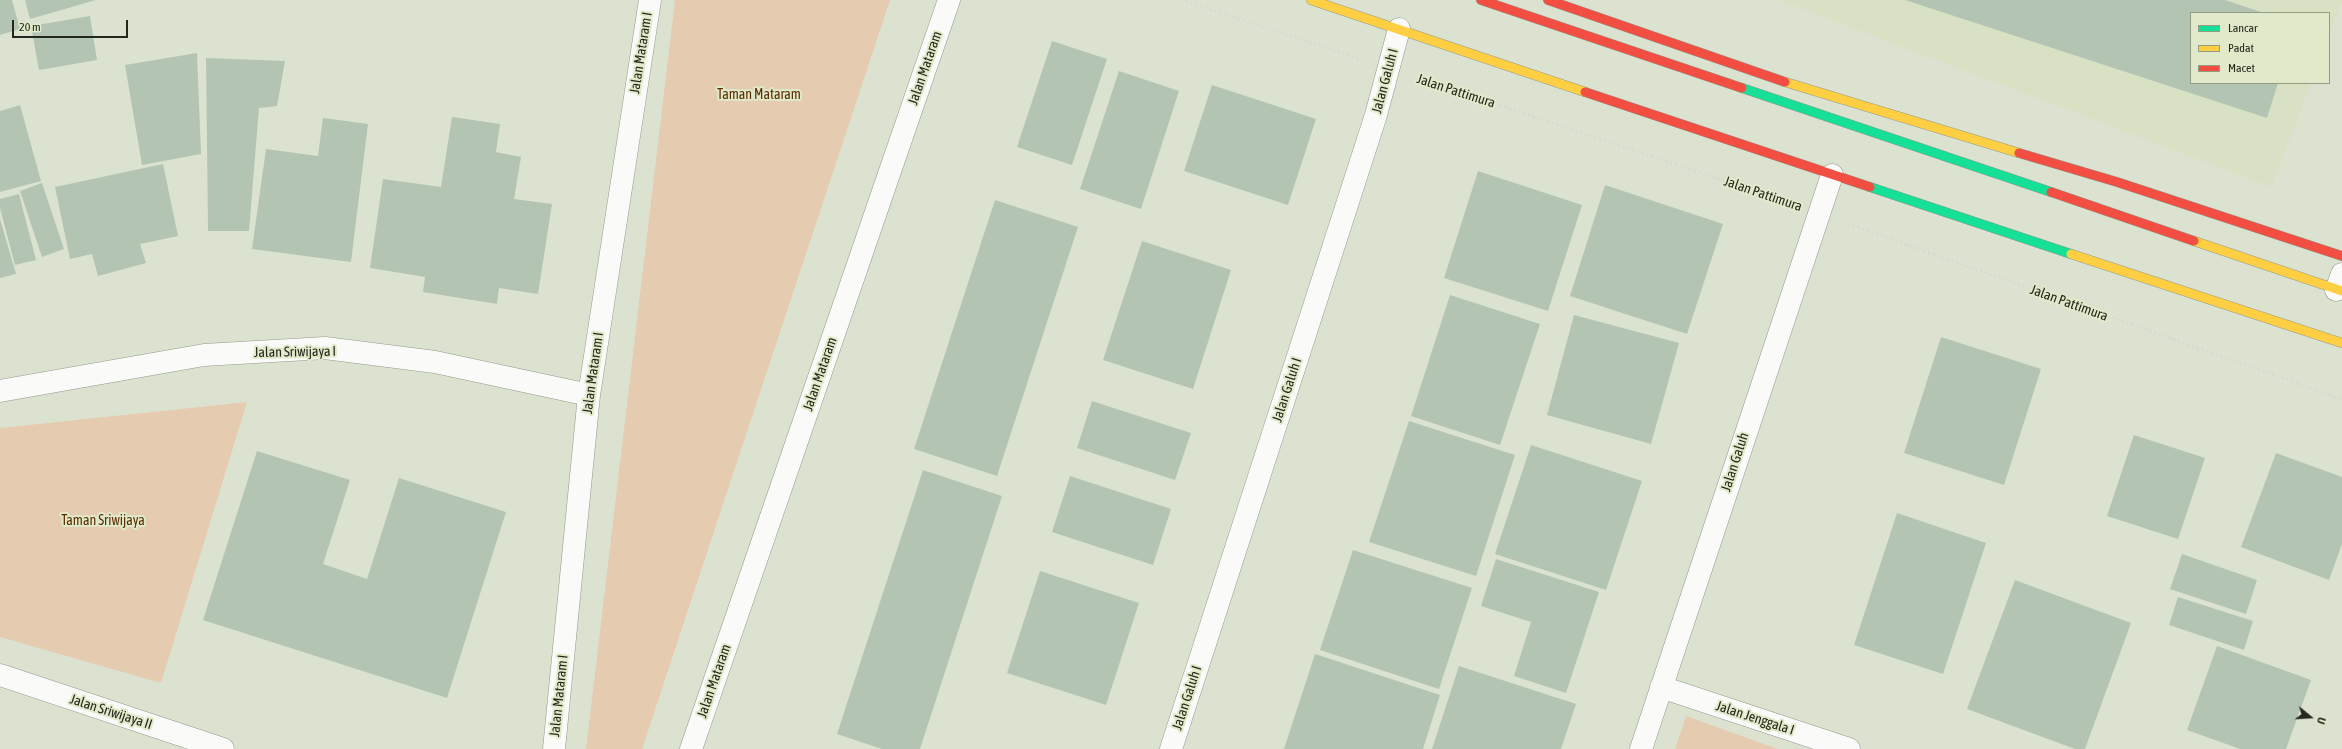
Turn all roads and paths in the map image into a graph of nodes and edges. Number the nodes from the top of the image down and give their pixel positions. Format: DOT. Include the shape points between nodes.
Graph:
graph roads {
  1 [pos="650,0"];
  2 [pos="949,0"];
  3 [pos="1181,0"];
  4 [pos="1311,0"];
  5 [pos="1481,0"];
  6 [pos="1548,0"];
  7 [pos="1399,29"];
  8 [pos="1389,68"];
  9 [pos="1832,175"];
  10 [pos="1819,214"];
  11 [pos="2342,256"];
  12 [pos="2340,285"];
  13 [pos="2342,343"];
  14 [pos="0,390"];
  15 [pos="589,395"];
  16 [pos="2342,399"];
  17 [pos="0,675"];
  18 [pos="1661,687"];
  19 [pos="223,749"];
  20 [pos="554,749"];
  21 [pos="691,749"];
  22 [pos="1171,749"];
  23 [pos="1641,749"];
  24 [pos="1849,749"];
  1 -- 15 [label="street, Jalan Mataram I"];
  2 -- 21 [label="street, Jalan Mataram"];
  3 -- 8 [label="path, Jalan Pattimura"];
  4 -- 7 [label="main road"];
  5 -- 12 [label="main road"];
  6 -- 11 [label="main road" via="1785,82 2117,182"];
  7 -- 8 [label="street, Jalan Galuh I"];
  7 -- 9 [label="main road"];
  8 -- 10 [label="path, Jalan Pattimura"];
  8 -- 22 [label="street, Jalan Galuh I"];
  9 -- 10 [label="street, Jalan Galuh"];
  9 -- 13 [label="main road"];
  10 -- 16 [label="path, Jalan Pattimura"];
  10 -- 18 [label="street, Jalan Galuh"];
  14 -- 15 [label="street, Jalan Sriwijaya I" via="204,355 325,348 435,362"];
  15 -- 20 [label="street, Jalan Mataram I"];
  17 -- 19 [label="street, Jalan Sriwijaya II"];
  18 -- 23 [label="street, Jalan Galuh"];
  18 -- 24 [label="street, Jalan Jenggala I"];
}
